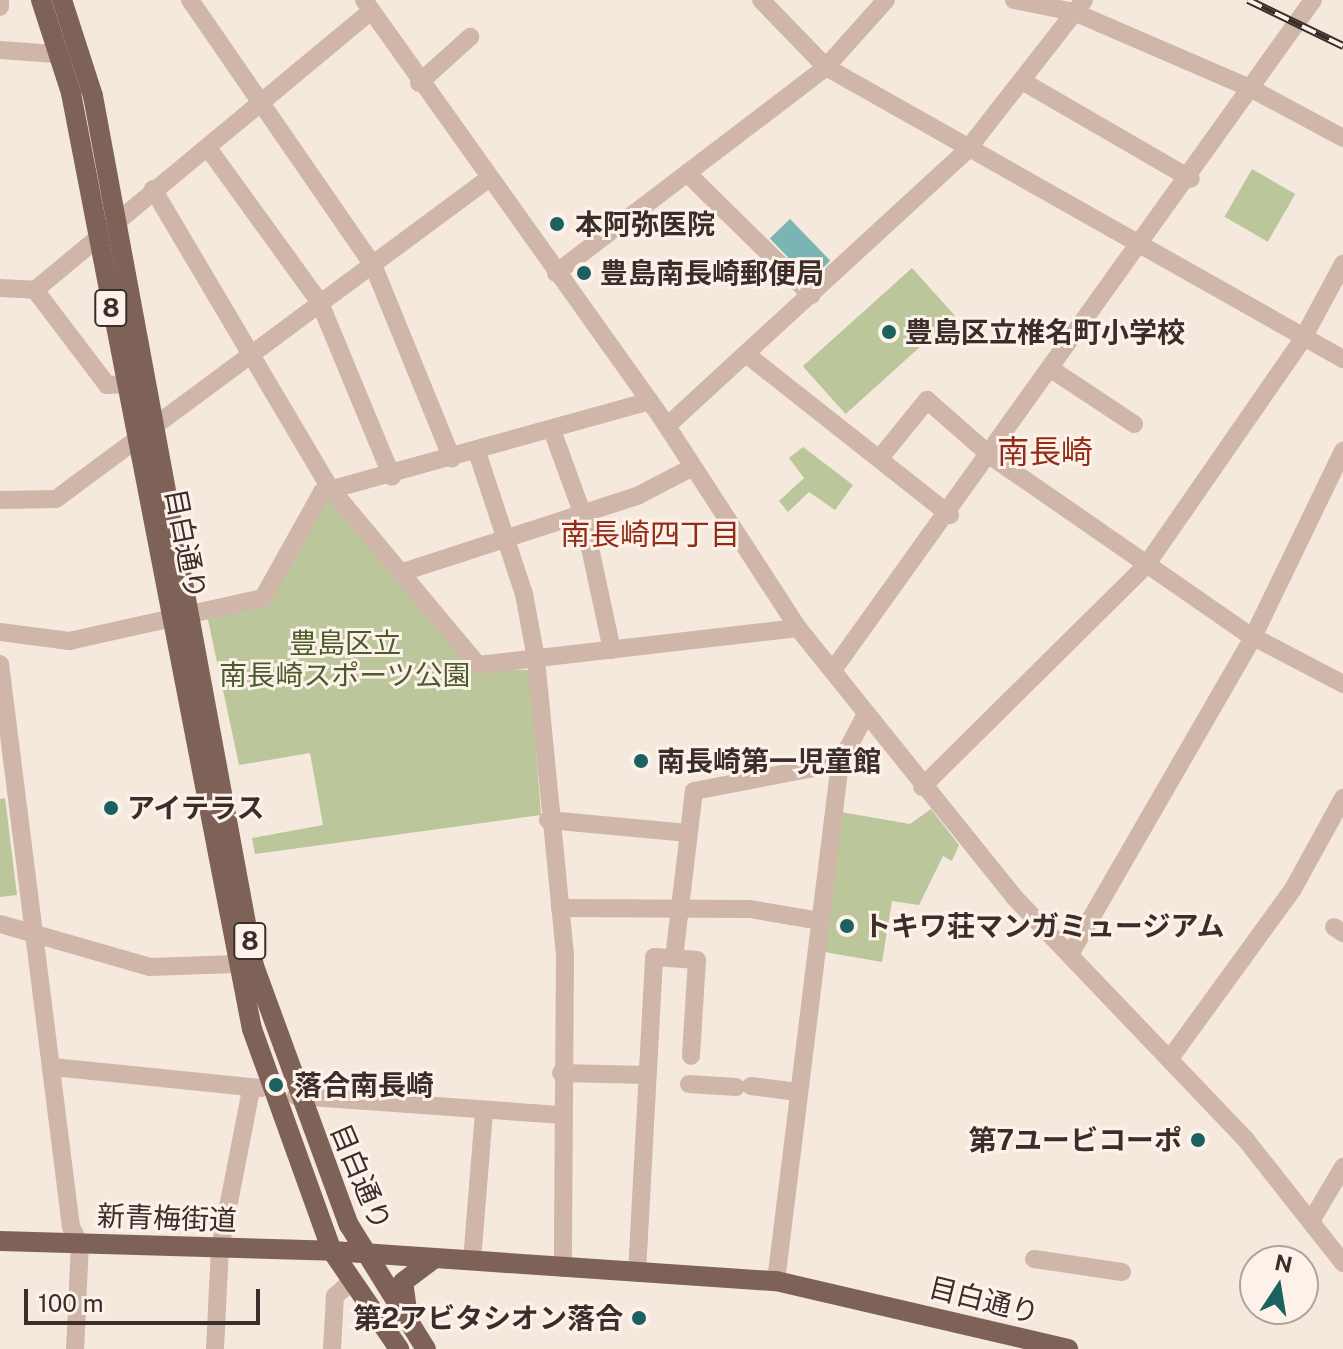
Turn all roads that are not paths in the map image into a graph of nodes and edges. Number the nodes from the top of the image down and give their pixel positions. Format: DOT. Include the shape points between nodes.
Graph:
graph roads {
  1 [pos="0,0"];
  2 [pos="41,0"];
  3 [pos="62,0"];
  4 [pos="190,0"];
  5 [pos="761,0"];
  6 [pos="886,0"];
  7 [pos="1014,0"];
  8 [pos="371,5"];
  9 [pos="1079,6"];
  10 [pos="0,7"];
  11 [pos="1309,8"];
  12 [pos="470,37"];
  13 [pos="0,50"];
  14 [pos="61,55"];
  15 [pos="82,56"];
  16 [pos="826,67"];
  17 [pos="1022,81"];
  18 [pos="419,83"];
  19 [pos="1254,90"];
  20 [pos="260,103"];
  21 [pos="1343,138"];
  22 [pos="208,148"];
  23 [pos="967,150"];
  24 [pos="688,174"];
  25 [pos="488,179"];
  26 [pos="1191,179"];
  27 [pos="153,189"];
  28 [pos="115,225"];
  29 [pos="98,240"];
  30 [pos="1142,247"];
  31 [pos="1343,264"];
  32 [pos="373,265"];
  33 [pos="556,273"];
  34 [pos="0,288"];
  35 [pos="35,290"];
  36 [pos="811,295"];
  37 [pos="320,303"];
  38 [pos="1304,336"];
  39 [pos="249,354"];
  40 [pos="746,354"];
  41 [pos="1343,359"];
  42 [pos="1054,371"];
  43 [pos="126,384"];
  44 [pos="650,401"];
  45 [pos="1134,424"];
  46 [pos="667,426"];
  47 [pos="552,430"];
  48 [pos="146,435"];
  49 [pos="1343,451"];
  50 [pos="477,452"];
  51 [pos="992,457"];
  52 [pos="880,458"];
  53 [pos="452,459"];
  54 [pos="693,467"];
  55 [pos="392,477"];
  56 [pos="330,488"];
  57 [pos="0,500"];
  58 [pos="583,515"];
  59 [pos="950,515"];
  60 [pos="508,539"];
  61 [pos="1147,564"];
  62 [pos="406,571"];
  63 [pos="180,617"];
  64 [pos="798,628"];
  65 [pos="0,632"];
  66 [pos="1253,637"];
  67 [pos="612,650"];
  68 [pos="536,659"];
  69 [pos="0,664"];
  70 [pos="833,670"];
  71 [pos="1343,684"];
  72 [pos="866,714"];
  73 [pos="840,763"];
  74 [pos="922,787"];
  75 [pos="1343,798"];
  76 [pos="548,820"];
  77 [pos="688,833"];
  78 [pos="560,908"];
  79 [pos="677,911"];
  80 [pos="821,921"];
  81 [pos="0,924"];
  82 [pos="37,933"];
  83 [pos="1072,951"];
  84 [pos="674,958"];
  85 [pos="236,964"];
  86 [pos="691,1056"];
  87 [pos="1171,1057"];
  88 [pos="53,1067"];
  89 [pos="561,1073"];
  90 [pos="647,1075"];
  91 [pos="689,1084"];
  92 [pos="260,1088"];
  93 [pos="798,1092"];
  94 [pos="296,1096"];
  95 [pos="484,1112"];
  96 [pos="559,1115"];
  97 [pos="1343,1167"];
  98 [pos="1311,1221"];
  99 [pos="0,1241"];
  100 [pos="80,1244"];
  101 [pos="220,1248"];
  102 [pos="332,1251"];
  103 [pos="362,1252"];
  104 [pos="442,1258"];
  105 [pos="1034,1259"];
  106 [pos="472,1261"];
  107 [pos="1343,1263"];
  108 [pos="563,1268"];
  109 [pos="1122,1272"];
  110 [pos="637,1273"];
  111 [pos="776,1281"];
  112 [pos="350,1283"];
  113 [pos="423,1347"];
  114 [pos="75,1349"];
  115 [pos="215,1349"];
  116 [pos="332,1349"];
  117 [pos="399,1349"];
  118 [pos="1068,1349"];
  1 -- 10 [label="street"];
  2 -- 14 [label="main road, 目白通り / 8"];
  3 -- 15 [label="main road, 目白通り / 8"];
  4 -- 20 [label="street"];
  5 -- 16 [label="street"];
  6 -- 16 [label="street"];
  7 -- 9 [label="street"];
  8 -- 18 [label="street"];
  8 -- 20 [label="street"];
  9 -- 17 [label="street"];
  9 -- 19 [label="street"];
  11 -- 19 [label="street"];
  12 -- 18 [label="street"];
  13 -- 14 [label="street"];
  14 -- 15 [label="street"];
  14 -- 29 [label="main road, 目白通り / 8"];
  15 -- 28 [label="main road, 目白通り / 8"];
  16 -- 23 [label="street"];
  16 -- 24 [label="street"];
  17 -- 23 [label="street"];
  17 -- 26 [label="street"];
  18 -- 25 [label="street"];
  19 -- 21 [label="street"];
  19 -- 26 [label="street"];
  20 -- 22 [label="street"];
  20 -- 32 [label="street"];
  22 -- 27 [label="street"];
  22 -- 37 [label="street"];
  23 -- 30 [label="street"];
  23 -- 36 [label="street"];
  24 -- 33 [label="street"];
  24 -- 36 [label="street"];
  25 -- 32 [label="street"];
  25 -- 33 [label="street"];
  26 -- 30 [label="street"];
  27 -- 28 [label="street"];
  27 -- 39 [label="street"];
  28 -- 29 [label="street"];
  28 -- 48 [label="main road, 目白通り / 8"];
  29 -- 35 [label="street"];
  29 -- 43 [label="main road, 目白通り / 8"];
  30 -- 38 [label="street"];
  30 -- 42 [label="street"];
  31 -- 38 [label="street"];
  32 -- 37 [label="street"];
  32 -- 53 [label="street"];
  33 -- 44 [label="street"];
  34 -- 35 [label="street"];
  35 -- 43 [label="street" via="107,385"];
  36 -- 40 [label="street"];
  37 -- 39 [label="street"];
  37 -- 55 [label="street"];
  38 -- 41 [label="street"];
  38 -- 61 [label="street"];
  39 -- 48 [label="street"];
  39 -- 56 [label="street"];
  40 -- 46 [label="street"];
  40 -- 52 [label="street"];
  42 -- 45 [label="street"];
  42 -- 51 [label="street"];
  43 -- 48 [label="main road, 目白通り / 8"];
  44 -- 46 [label="street"];
  44 -- 47 [label="street"];
  46 -- 54 [label="street"];
  47 -- 50 [label="street"];
  47 -- 58 [label="street"];
  48 -- 57 [label="street" via="56,499"];
  48 -- 63 [label="main road, 目白通り / 8"];
  49 -- 66 [label="street"];
  50 -- 53 [label="street"];
  50 -- 60 [label="street"];
  51 -- 52 [label="street" via="927,400"];
  51 -- 59 [label="street"];
  51 -- 61 [label="street"];
  52 -- 59 [label="street"];
  53 -- 55 [label="street"];
  54 -- 58 [label="street"];
  54 -- 64 [label="street"];
  55 -- 56 [label="street"];
  56 -- 62 [label="street" via="379,551"];
  56 -- 63 [label="street" via="286,548 263,598"];
  58 -- 60 [label="street"];
  58 -- 67 [label="street"];
  59 -- 70 [label="street"];
  60 -- 62 [label="street"];
  60 -- 68 [label="street"];
  61 -- 66 [label="street"];
  61 -- 74 [label="street"];
  62 -- 68 [label="street" via="478,665"];
  63 -- 65 [label="street" via="69,641"];
  63 -- 85 [label="main road, 目白通り / 8"];
  63 -- 94 [label="main road, 目白通り / 8" via="254,966"];
  64 -- 67 [label="street"];
  64 -- 70 [label="street"];
  66 -- 71 [label="street"];
  66 -- 83 [label="street"];
  67 -- 68 [label="street"];
  68 -- 76 [label="street"];
  69 -- 82 [label="street"];
  70 -- 72 [label="street"];
  72 -- 73 [label="street"];
  72 -- 74 [label="street"];
  73 -- 77 [label="street" via="759,784 700,786"];
  73 -- 80 [label="street"];
  74 -- 83 [label="street" via="1015,898"];
  75 -- 87 [label="street" via="1293,889"];
  76 -- 77 [label="street"];
  76 -- 78 [label="street"];
  77 -- 79 [label="street"];
  78 -- 79 [label="street"];
  78 -- 89 [label="street"];
  79 -- 80 [label="street" via="750,909"];
  79 -- 84 [label="street"];
  80 -- 93 [label="street"];
  81 -- 82 [label="street"];
  82 -- 85 [label="street" via="150,967"];
  82 -- 88 [label="street"];
  83 -- 87 [label="street"];
  84 -- 86 [label="street" via="697,960"];
  84 -- 90 [label="street" via="654,957"];
  85 -- 92 [label="main road, 目白通り / 8"];
  87 -- 98 [label="street"];
  88 -- 92 [label="street"];
  88 -- 100 [label="street" via="71,1227"];
  89 -- 90 [label="street"];
  89 -- 96 [label="street"];
  90 -- 110 [label="street"];
  91 -- 93 [label="street"];
  92 -- 101 [label="street"];
  92 -- 102 [label="main road, 目白通り / 8"];
  93 -- 111 [label="street"];
  94 -- 95 [label="street"];
  94 -- 103 [label="main road, 目白通り / 8"];
  95 -- 96 [label="street"];
  95 -- 106 [label="street"];
  96 -- 108 [label="street"];
  97 -- 98 [label="street"];
  98 -- 107 [label="street"];
  99 -- 100 [label="main road, 新青梅街道"];
  100 -- 101 [label="main road, 新青梅街道"];
  100 -- 114 [label="street"];
  101 -- 102 [label="main road, 新青梅街道"];
  101 -- 115 [label="street"];
  102 -- 103 [label="main road, 目白通り"];
  102 -- 112 [label="main road, 8"];
  103 -- 104 [label="main road, 目白通り"];
  103 -- 113 [label="main road, 8"];
  104 -- 106 [label="main road, 目白通り"];
  104 -- 113 [label="main road, 8" via="416,1267 401,1288"];
  105 -- 109 [label="street"];
  106 -- 108 [label="main road, 目白通り"];
  108 -- 110 [label="main road, 目白通り"];
  110 -- 111 [label="main road, 目白通り"];
  111 -- 118 [label="main road, 目白通り"];
  112 -- 116 [label="street" via="335,1296"];
  112 -- 117 [label="main road, 8"];
}
